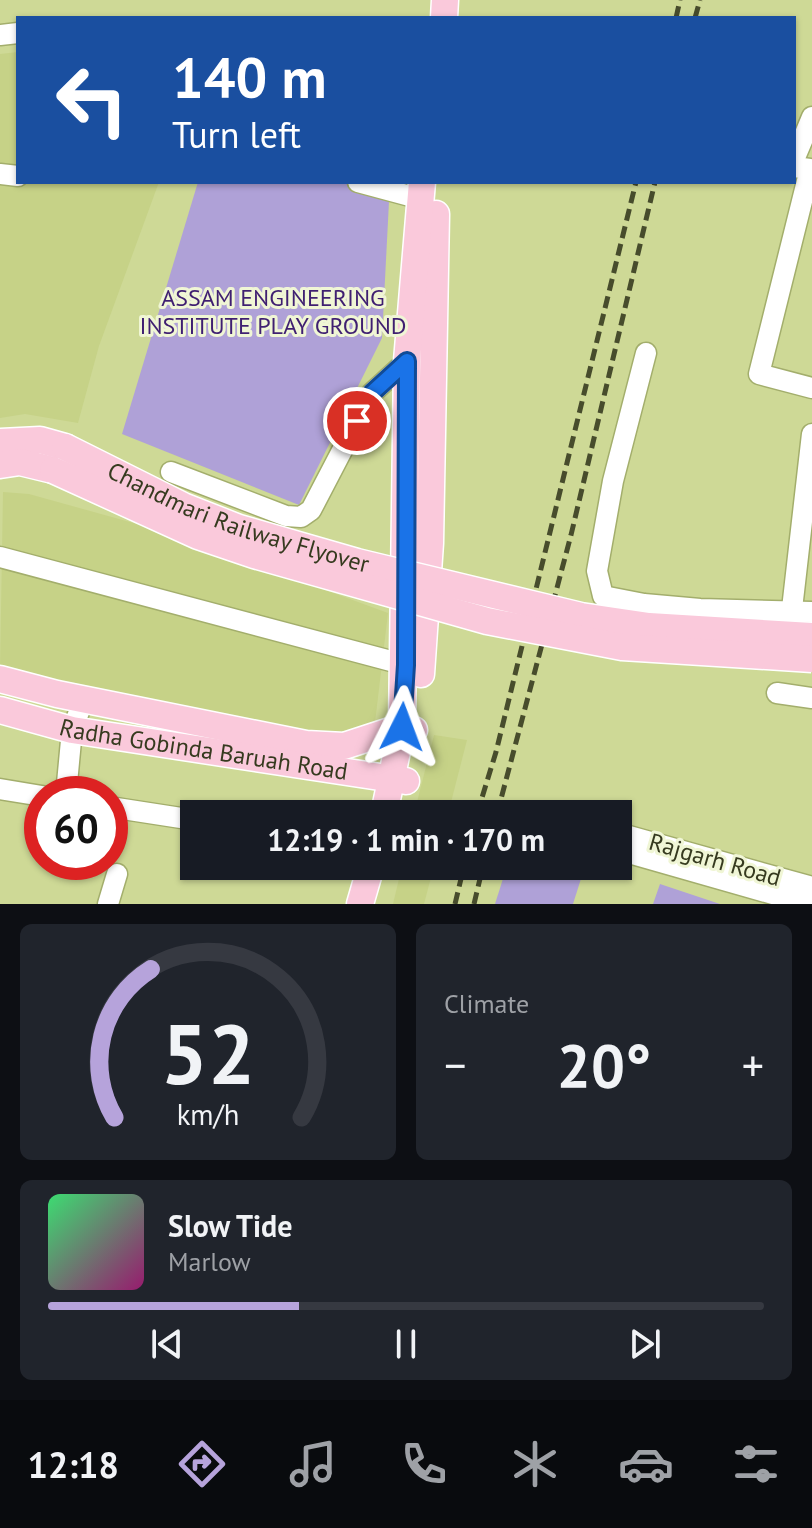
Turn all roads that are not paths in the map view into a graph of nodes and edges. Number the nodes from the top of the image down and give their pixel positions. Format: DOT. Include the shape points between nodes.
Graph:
graph roads {
  1 [pos="812,117"];
  2 [pos="796,155"];
  3 [pos="796,167"];
  4 [pos="381,184"];
  5 [pos="427,188"];
  6 [pos="646,353"];
  7 [pos="419,363"];
  8 [pos="812,388"];
  9 [pos="812,434"];
  10 [pos="0,442"];
  11 [pos="59,459"];
  12 [pos="0,465"];
  13 [pos="171,472"];
  14 [pos="0,557"];
  15 [pos="802,611"];
  16 [pos="812,636"];
  17 [pos="812,659"];
  18 [pos="406,665"];
  19 [pos="0,679"];
  20 [pos="777,693"];
  21 [pos="812,698"];
  22 [pos="84,699"];
  23 [pos="0,710"];
  24 [pos="411,729"];
  25 [pos="72,730"];
  26 [pos="68,776"];
  27 [pos="399,779"];
  28 [pos="0,789"];
  29 [pos="24,793"];
  30 [pos="390,800"];
  31 [pos="401,800"];
  32 [pos="128,810"];
  33 [pos="180,818"];
  34 [pos="632,837"];
  35 [pos="632,854"];
  36 [pos="115,880"];
  37 [pos="367,880"];
  38 [pos="385,880"];
  39 [pos="812,887"];
  40 [pos="784,900"];
  41 [pos="108,904"];
  42 [pos="360,904"];
  43 [pos="378,904"];
  44 [pos="808,904"];
  1 -- 2 [label="street"];
  3 -- 8 [label="street" via="810,169 759,374"];
  4 -- 5 [label="street"];
  5 -- 7 [label="main road"];
  6 -- 15 [label="street" via="613,481 597,571 603,596 700,609"];
  7 -- 13 [label="street" via="372,393 311,510 301,517"];
  7 -- 18 [label="main road"];
  7 -- 24 [label="main road" via="430,543"];
  9 -- 15 [label="street"];
  10 -- 11 [label="main road, Chandmari Railway Flyover" via="40,440"];
  11 -- 12 [label="main road, Chandmari Railway Flyover"];
  11 -- 16 [label="main road, Chandmari Railway Flyover, bridge" via="239,528 581,616 649,626"];
  11 -- 17 [label="main road, Chandmari Railway Flyover, bridge" via="164,521 254,555 487,621 622,647"];
  14 -- 18 [label="street"];
  18 -- 24 [label="main road"];
  19 -- 22 [label="main road"];
  20 -- 21 [label="street"];
  22 -- 24 [label="main road, Radha Gobinda Baruah Road" via="306,744 344,746"];
  22 -- 25 [label="street"];
  23 -- 25 [label="main road, Radha Gobinda Baruah Road"];
  24 -- 27 [label="main road"];
  25 -- 26 [label="street"];
  25 -- 27 [label="main road, Radha Gobinda Baruah Road"];
  27 -- 30 [label="main road"];
  27 -- 31 [label="main road"];
  28 -- 29 [label="street"];
  32 -- 33 [label="street"];
  34 -- 39 [label="street, Rajgarh Road"];
  35 -- 40 [label="street, Rajgarh Road"];
  36 -- 41 [label="street"];
  37 -- 42 [label="main road"];
  38 -- 43 [label="main road"];
  40 -- 44 [label="street, Rajgarh Road"];
}
